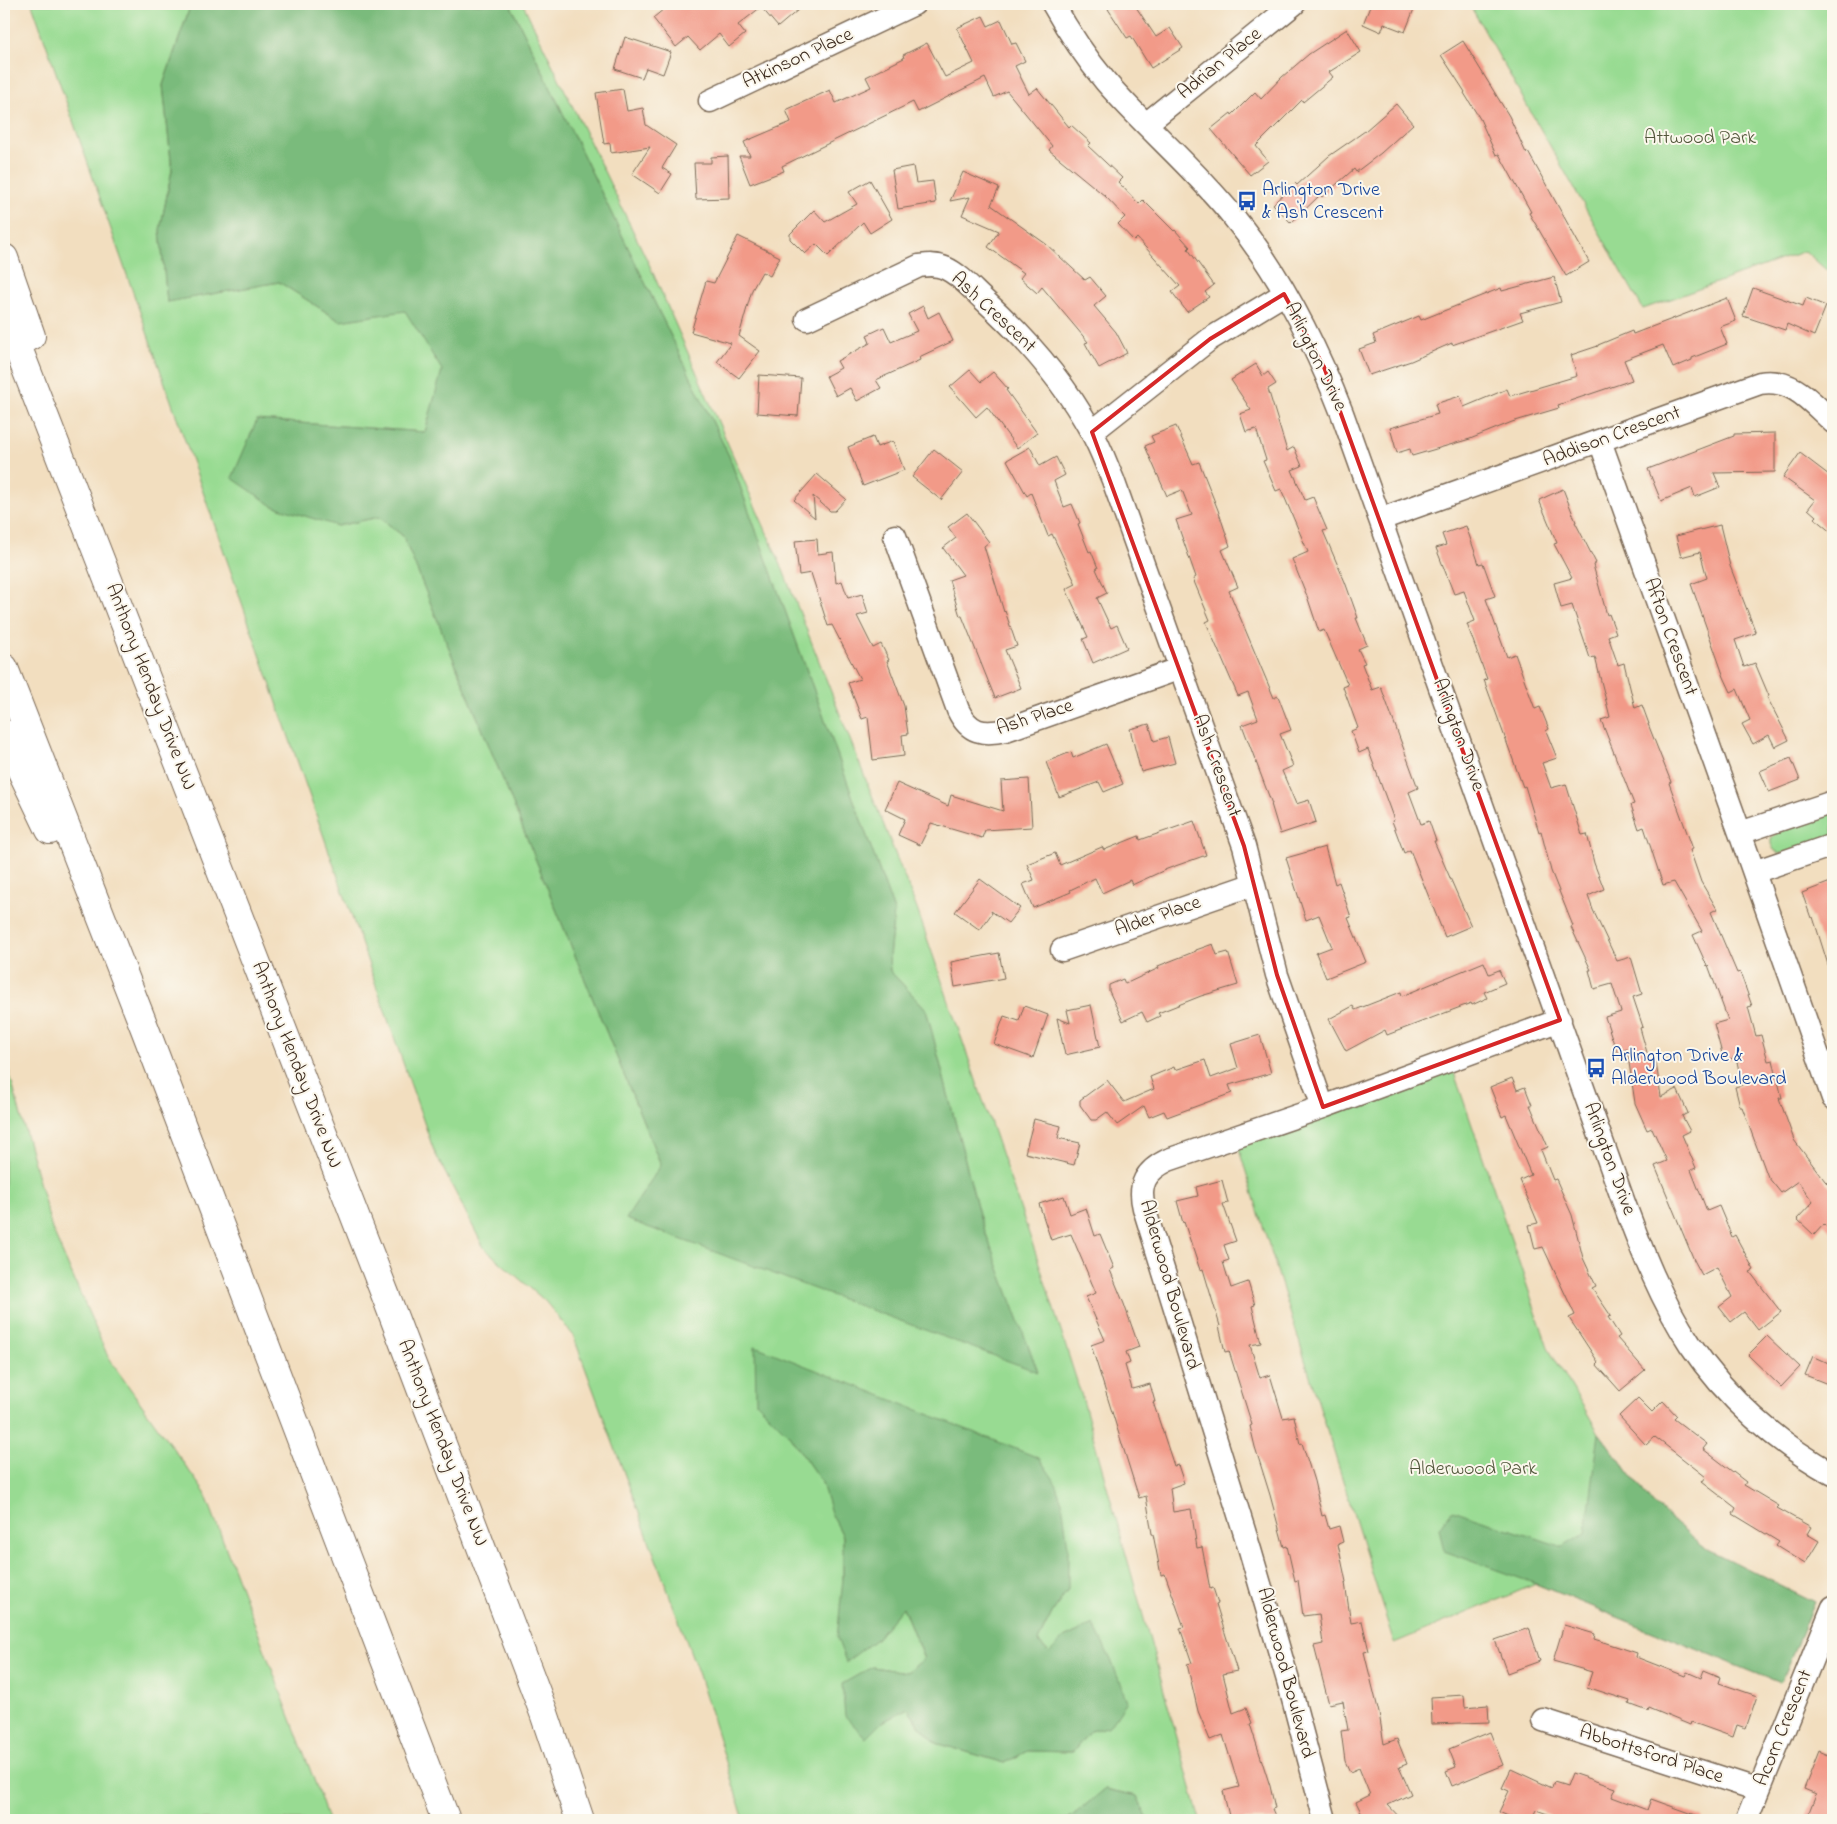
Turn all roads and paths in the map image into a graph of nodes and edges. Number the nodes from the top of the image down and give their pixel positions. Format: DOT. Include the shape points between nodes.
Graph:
graph roads {
  1 [pos="914,4"];
  2 [pos="1053,4"];
  3 [pos="1294,4"];
  4 [pos="710,101"];
  5 [pos="1146,124"];
  6 [pos="4,258"];
  7 [pos="1284,294"];
  8 [pos="4,312"];
  9 [pos="807,319"];
  10 [pos="1833,422"];
  11 [pos="1092,432"];
  12 [pos="1600,441"];
  13 [pos="79,506"];
  14 [pos="1381,519"];
  15 [pos="895,536"];
  16 [pos="4,668"];
  17 [pos="1181,668"];
  18 [pos="4,734"];
  19 [pos="1833,802"];
  20 [pos="1740,833"];
  21 [pos="1833,845"];
  22 [pos="1754,872"];
  23 [pos="1254,884"];
  24 [pos="1062,950"];
  25 [pos="1560,1020"];
  26 [pos="145,1029"];
  27 [pos="1833,1098"];
  28 [pos="1323,1107"];
  29 [pos="1833,1474"];
  30 [pos="1833,1607"];
  31 [pos="1543,1720"];
  32 [pos="1759,1790"];
  33 [pos="445,1817"];
  34 [pos="580,1820"];
  35 [pos="1324,1820"];
  36 [pos="1747,1820"];
  1 -- 4 [label="street, Atkinson Place"];
  2 -- 5 [label="street, Arlington Drive" via="1094,67"];
  3 -- 5 [label="street, Adrian Place"];
  5 -- 7 [label="street, Arlington Drive" via="1232,215 1253,242"];
  6 -- 13 [label="highway" via="26,319"];
  7 -- 11 [label="street" via="1210,340"];
  7 -- 14 [label="street, Arlington Drive" via="1324,367"];
  8 -- 13 [label="highway, Anthony Henday Drive NW"];
  9 -- 11 [label="street, Ash Crescent" via="918,266 944,267 1031,346"];
  10 -- 12 [label="street, Addison Crescent" via="1794,388 1767,382"];
  11 -- 17 [label="street, Ash Crescent" via="1113,480"];
  12 -- 14 [label="street, Addison Crescent"];
  12 -- 20 [label="street, Afton Crescent"];
  13 -- 34 [label="highway, Anthony Henday Drive NW" via="387,1299 544,1713"];
  14 -- 25 [label="street, Arlington Drive"];
  15 -- 17 [label="street, Ash Place" via="958,710 963,720 976,730 988,733 1006,730"];
  16 -- 26 [label="highway"];
  17 -- 23 [label="street, Ash Crescent" via="1244,846"];
  18 -- 26 [label="highway"];
  19 -- 20 [label="street"];
  20 -- 22 [label="street, Afton Crescent"];
  21 -- 22 [label="street"];
  22 -- 27 [label="street, Afton Crescent"];
  23 -- 24 [label="street, Alder Place"];
  23 -- 28 [label="street, Ash Crescent" via="1277,975"];
  25 -- 28 [label="street, Alderwood Boulevard"];
  25 -- 29 [label="street, Arlington Drive" via="1644,1256 1686,1338 1748,1411 1793,1449"];
  26 -- 33 [label="highway"];
  28 -- 35 [label="street, Alderwood Boulevard" via="1162,1163 1149,1172 1141,1194 1250,1550"];
  30 -- 32 [label="street, Acorn Crescent"];
  31 -- 32 [label="street, Abbottsford Place"];
  32 -- 36 [label="street, Acorn Crescent"];
}
